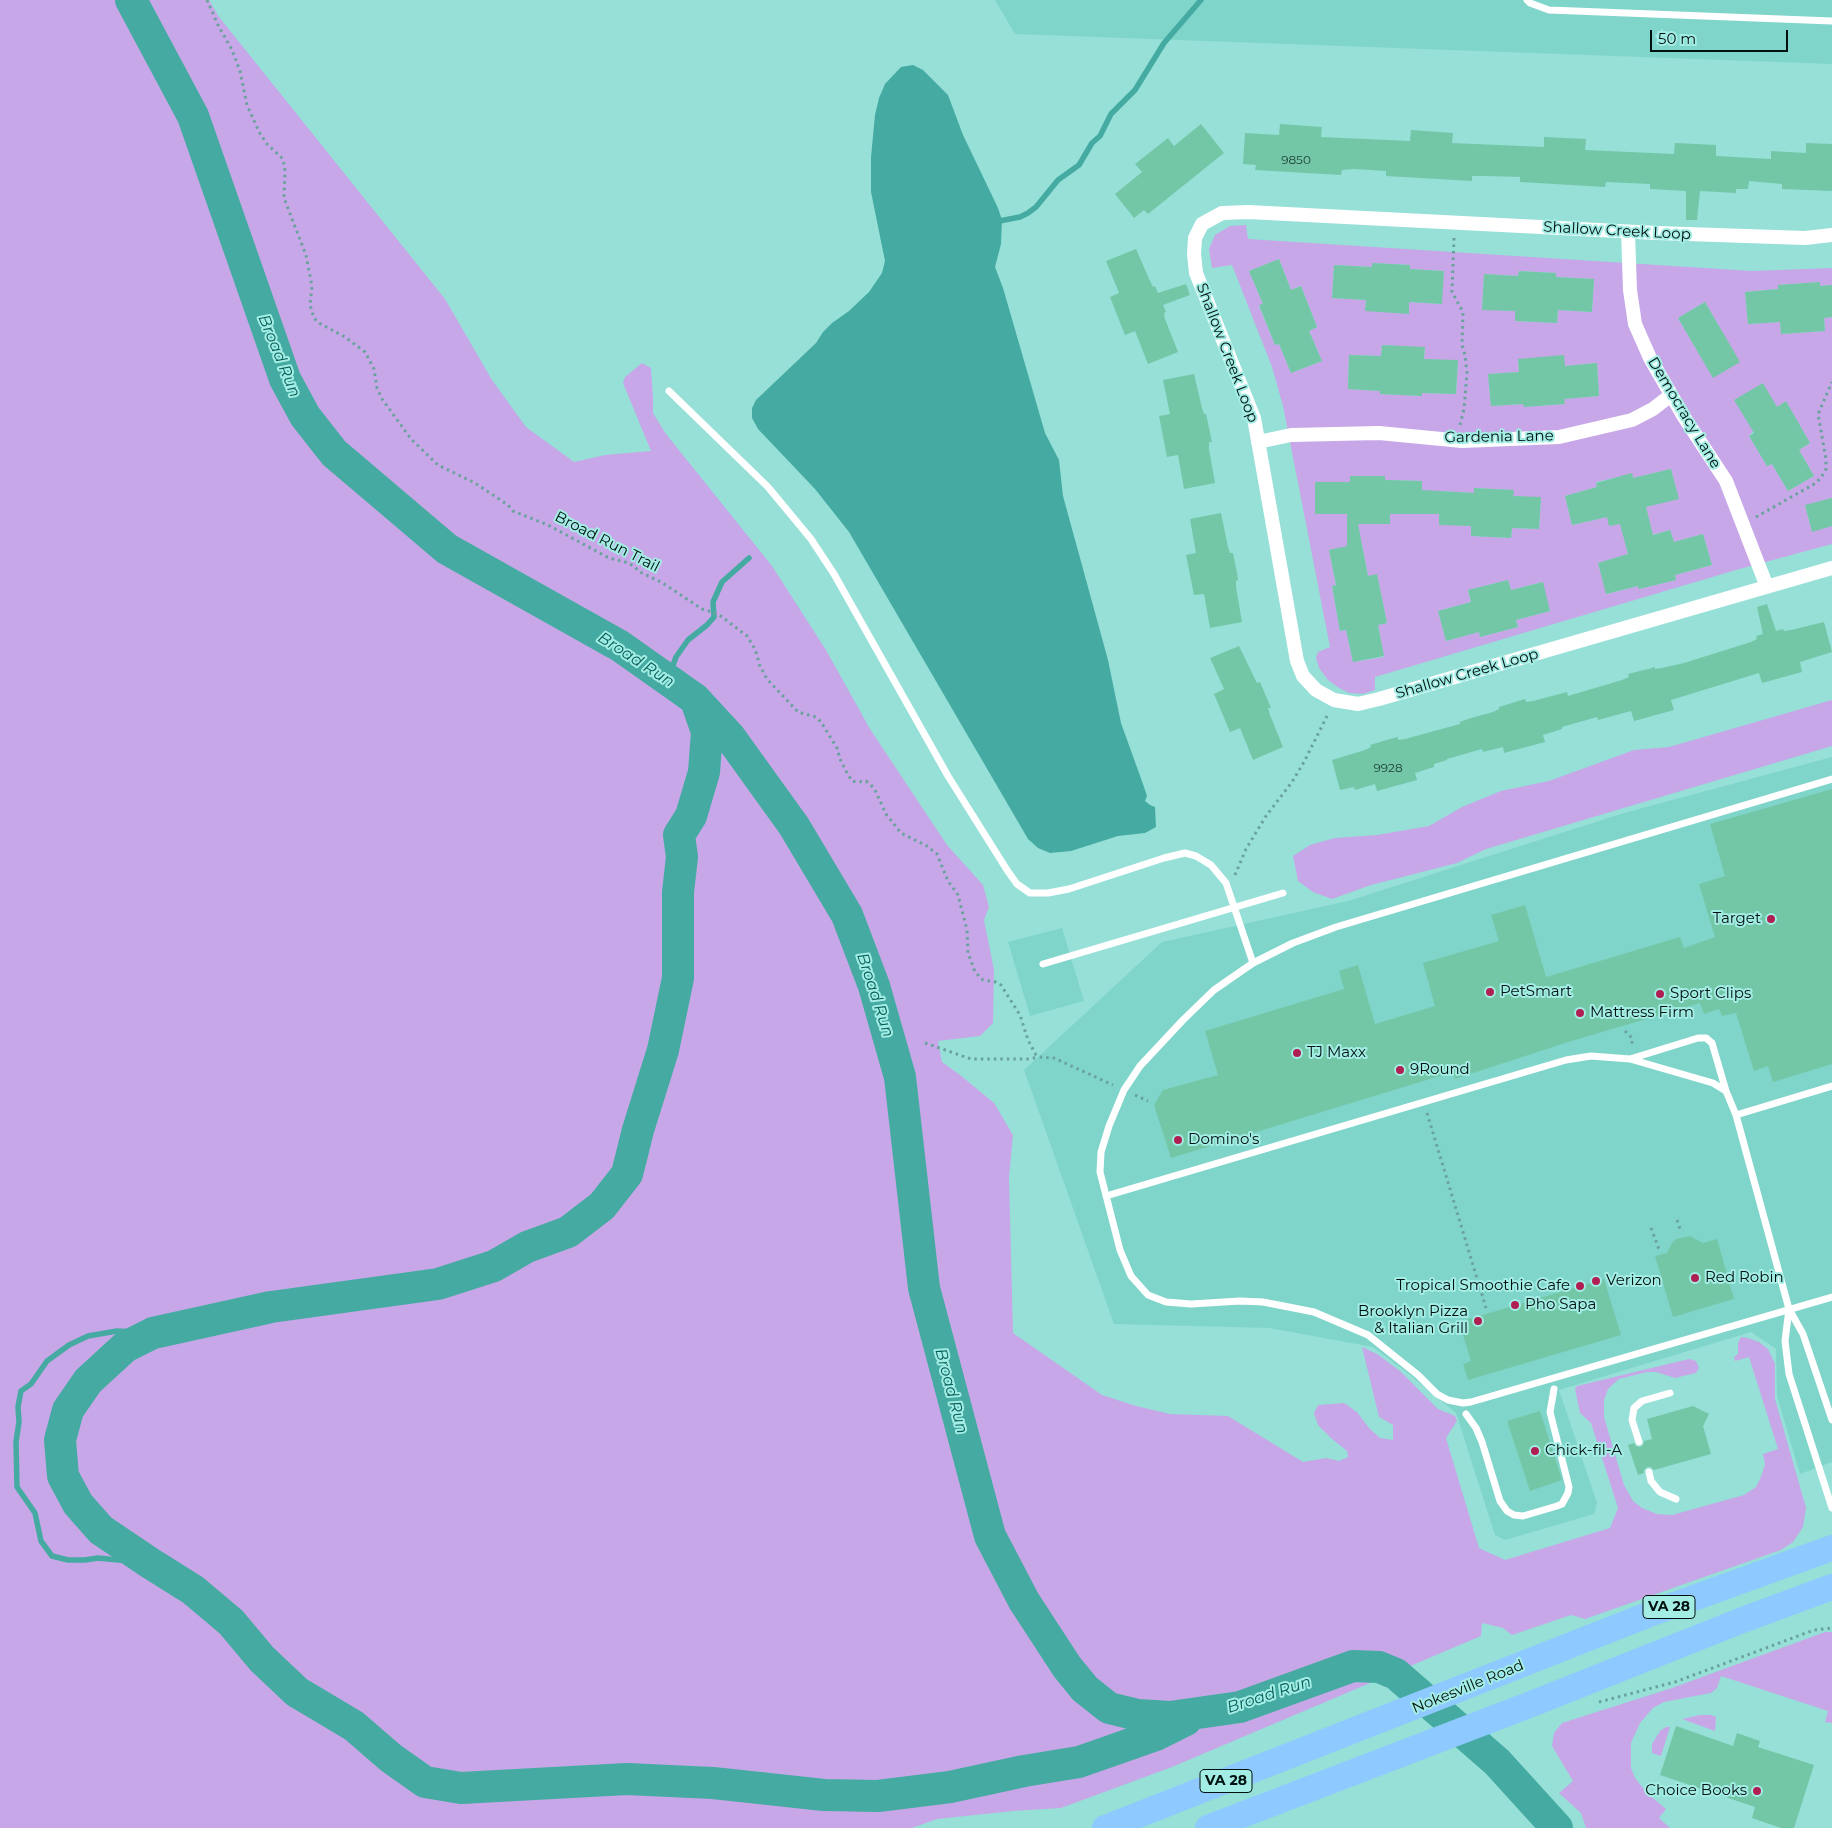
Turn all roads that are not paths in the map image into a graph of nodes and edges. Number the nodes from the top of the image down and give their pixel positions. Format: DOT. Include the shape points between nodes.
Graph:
graph roads {
  1 [pos="1527,0"];
  2 [pos="1832,21"];
  3 [pos="1628,232"];
  4 [pos="1832,236"];
  5 [pos="669,391"];
  6 [pos="1671,395"];
  7 [pos="1258,442"];
  8 [pos="1832,568"];
  9 [pos="1767,587"];
  10 [pos="1832,779"];
  11 [pos="1283,893"];
  12 [pos="1235,907"];
  13 [pos="1253,963"];
  14 [pos="1044,964"];
  15 [pos="1630,1059"];
  16 [pos="1832,1086"];
  17 [pos="1726,1091"];
  18 [pos="1736,1115"];
  19 [pos="1106,1196"];
  20 [pos="1832,1296"];
  21 [pos="1789,1309"];
  22 [pos="1554,1389"];
  23 [pos="1670,1393"];
  24 [pos="1466,1414"];
  25 [pos="1832,1420"];
  26 [pos="1639,1442"];
  27 [pos="1649,1472"];
  28 [pos="1676,1499"];
  29 [pos="1832,1508"];
  30 [pos="1832,1548"];
  31 [pos="1832,1586"];
  32 [pos="1105,1828"];
  33 [pos="1208,1828"];
  1 -- 2 [label="lane" via="1549,10"];
  3 -- 4 [label="street, Shallow Creek Loop" via="1805,238"];
  3 -- 6 [label="street, Democracy Lane" via="1630,290 1636,324"];
  3 -- 7 [label="street, Shallow Creek Loop" via="1248,212 1222,213 1202,224 1195,238 1196,273 1254,418"];
  5 -- 12 [label="lane" via="762,480 811,538 948,776 1017,884 1030,893 1048,893 1185,853 1211,865 1223,877"];
  6 -- 7 [label="street, Gardenia Lane" via="1632,420 1559,437 1457,440 1379,433 1291,436"];
  6 -- 9 [label="street, Democracy Lane" via="1726,481"];
  7 -- 9 [label="street, Shallow Creek Loop" via="1297,661 1303,676 1316,690 1334,700 1358,704 1379,699"];
  8 -- 9 [label="street, Shallow Creek Loop"];
  10 -- 13 [label="lane" via="1336,927"];
  11 -- 12 [label="lane"];
  12 -- 13 [label="lane"];
  12 -- 14 [label="lane"];
  13 -- 19 [label="lane" via="1214,990 1183,1020 1140,1066 1124,1090 1101,1152 1100,1172"];
  15 -- 17 [label="lane" via="1713,1083"];
  15 -- 17 [label="lane" via="1706,1038 1712,1043"];
  15 -- 19 [label="lane" via="1591,1056 1566,1060"];
  16 -- 18 [label="lane"];
  17 -- 18 [label="lane"];
  18 -- 21 [label="lane"];
  19 -- 21 [label="lane" via="1120,1250 1131,1276 1148,1295 1166,1302 1263,1302 1314,1312 1368,1335 1437,1394 1463,1403"];
  20 -- 21 [label="lane"];
  21 -- 25 [label="lane" via="1803,1334"];
  21 -- 29 [label="lane" via="1784,1341 1789,1374"];
  22 -- 24 [label="lane" via="1550,1412 1568,1487 1566,1499 1557,1506 1523,1516 1514,1516 1500,1500 1482,1442"];
  23 -- 26 [label="lane" via="1642,1401 1634,1408 1632,1420"];
  27 -- 28 [label="lane" via="1651,1481 1660,1492"];
  30 -- 32 [label="highway, Nokesville Road / VA 28" via="1656,1612"];
  31 -- 33 [label="highway, VA 28"];
}
